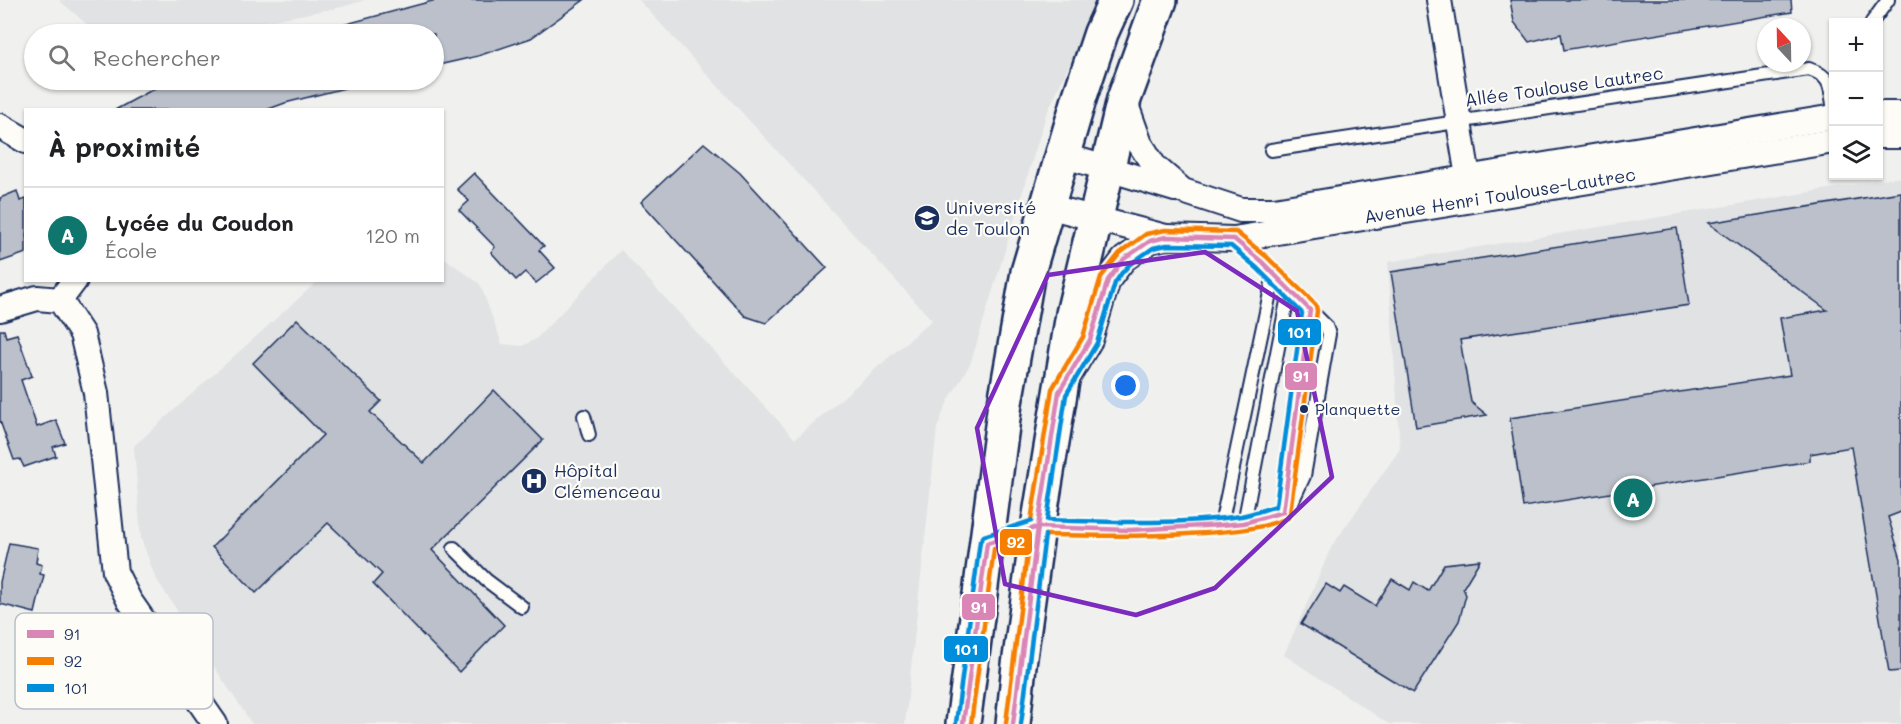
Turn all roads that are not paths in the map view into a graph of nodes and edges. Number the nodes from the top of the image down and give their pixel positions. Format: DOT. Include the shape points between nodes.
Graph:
graph roads {
  1 [pos="1116,0"];
  2 [pos="1160,0"];
  3 [pos="1439,0"];
  4 [pos="1888,0"];
  5 [pos="1875,18"];
  6 [pos="1829,77"];
  7 [pos="1124,99"];
  8 [pos="1883,114"];
  9 [pos="1901,114"];
  10 [pos="1829,118"];
  11 [pos="1459,121"];
  12 [pos="0,126"];
  13 [pos="1883,136"];
  14 [pos="1901,136"];
  15 [pos="24,140"];
  16 [pos="1829,142"];
  17 [pos="1271,150"];
  18 [pos="1062,155"];
  19 [pos="1107,169"];
  20 [pos="1468,177"];
  21 [pos="1183,191"];
  22 [pos="1047,206"];
  23 [pos="1095,219"];
  24 [pos="1166,237"];
  25 [pos="1234,239"];
  26 [pos="1274,274"];
  27 [pos="74,282"];
  28 [pos="1289,291"];
  29 [pos="60,300"];
  30 [pos="0,309"];
  31 [pos="1310,310"];
  32 [pos="1059,392"];
  33 [pos="584,416"];
  34 [pos="589,435"];
  35 [pos="1283,512"];
  36 [pos="1244,523"];
  37 [pos="1221,525"];
  38 [pos="1038,527"];
  39 [pos="987,543"];
  40 [pos="454,548"];
  41 [pos="522,607"];
  42 [pos="138,613"];
  43 [pos="205,709"];
  44 [pos="215,724"];
  45 [pos="963,724"];
  46 [pos="1013,724"];
  1 -- 18 [label="main road"];
  2 -- 7 [label="main road"];
  3 -- 11 [label="street"];
  4 -- 5 [label="lane"];
  6 -- 11 [label="lane, Allée Toulouse Lautrec" via="1809,69"];
  7 -- 19 [label="main road"];
  7 -- 21 [label="street, Avenue Henri Toulouse-Lautrec" via="1154,166"];
  8 -- 9 [label="street"];
  10 -- 20 [label="street, Avenue Henri Toulouse-Lautrec"];
  11 -- 17 [label="lane, Allée Toulouse Lautrec"];
  11 -- 20 [label="street"];
  12 -- 15 [label="street"];
  13 -- 14 [label="street"];
  16 -- 25 [label="street, Avenue Henri Toulouse-Lautrec"];
  18 -- 19 [label="street, Avenue Henri Toulouse-Lautrec"];
  18 -- 22 [label="main road"];
  19 -- 21 [label="street, Avenue Henri Toulouse-Lautrec"];
  19 -- 23 [label="main road"];
  20 -- 21 [label="street, Avenue Henri Toulouse-Lautrec" via="1274,210 1241,210"];
  22 -- 23 [label="street, Avenue Henri Toulouse-Lautrec"];
  22 -- 39 [label="main road" via="1028,272 1005,403"];
  23 -- 24 [label="street, Avenue Henri Toulouse-Lautrec"];
  23 -- 32 [label="main road"];
  24 -- 25 [label="street, Avenue Henri Toulouse-Lautrec"];
  24 -- 32 [label="street, Avenue Henri Toulouse-Lautrec" via="1150,241 1115,269 1090,340"];
  25 -- 26 [label="lane"];
  26 -- 28 [label="lane"];
  26 -- 37 [label="lane"];
  27 -- 29 [label="street"];
  28 -- 31 [label="lane"];
  28 -- 36 [label="lane"];
  29 -- 30 [label="street" via="37,298"];
  29 -- 42 [label="street" via="82,334 96,393 115,572"];
  31 -- 35 [label="lane"];
  31 -- 35 [label="lane" via="1329,334 1304,476"];
  32 -- 38 [label="main road"];
  33 -- 34 [label="lane"];
  35 -- 36 [label="lane"];
  36 -- 37 [label="lane"];
  37 -- 38 [label="lane" via="1130,530"];
  38 -- 39 [label="lane"];
  38 -- 46 [label="main road"];
  39 -- 45 [label="main road"];
  40 -- 41 [label="lane" via="486,580"];
  43 -- 44 [label="street"];
}
